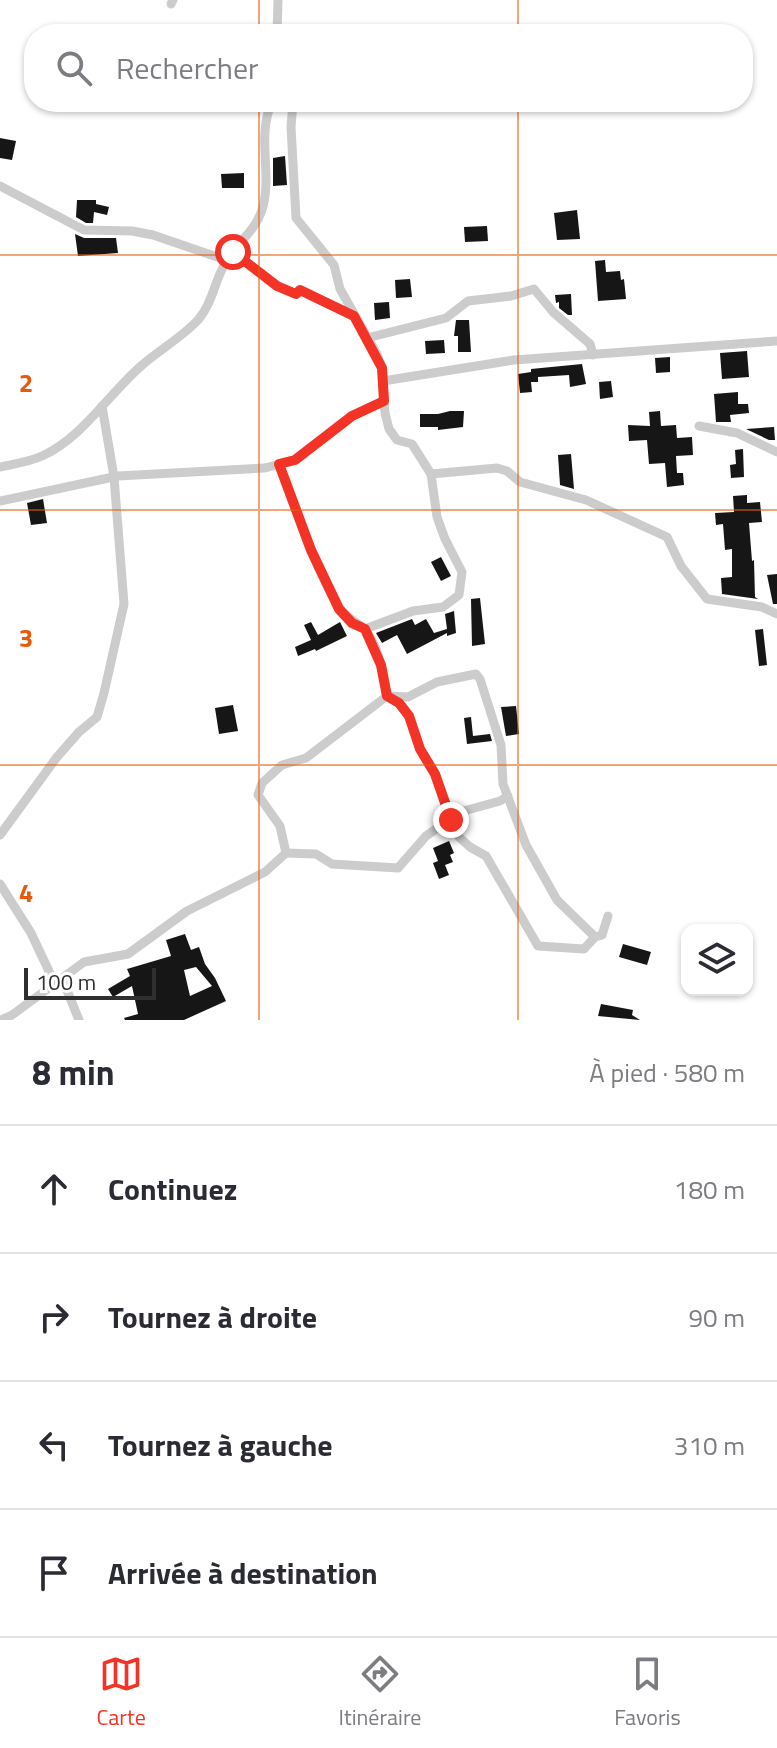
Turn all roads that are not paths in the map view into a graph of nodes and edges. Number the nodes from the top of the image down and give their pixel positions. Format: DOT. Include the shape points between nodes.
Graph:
graph roads {
  1 [pos="278,0"];
  2 [pos="277,24"];
  3 [pos="268,112"];
  4 [pos="292,112"];
  5 [pos="0,186"];
  6 [pos="230,256"];
  7 [pos="354,316"];
  8 [pos="367,338"];
  9 [pos="777,341"];
  10 [pos="593,355"];
  11 [pos="383,381"];
  12 [pos="384,401"];
  13 [pos="102,406"];
  14 [pos="699,426"];
  15 [pos="777,452"];
  16 [pos="279,464"];
  17 [pos="0,467"];
  18 [pos="431,474"];
  19 [pos="114,477"];
  20 [pos="0,501"];
  21 [pos="777,614"];
  22 [pos="365,629"];
  23 [pos="387,696"];
  24 [pos="508,796"];
  25 [pos="451,820"];
  26 [pos="0,835"];
  27 [pos="286,853"];
  28 [pos="0,884"];
  29 [pos="608,916"];
  30 [pos="595,937"];
  31 [pos="58,981"];
  32 [pos="1,1020"];
  33 [pos="79,1020"];
  1 -- 2 [label="street"];
  3 -- 6 [label="street" via="263,208 256,226"];
  4 -- 7 [label="street" via="296,218 334,265"];
  5 -- 6 [label="street" via="84,230 153,235"];
  6 -- 7 [label="street" via="277,286 296,294 300,290"];
  6 -- 13 [label="street" via="198,320"];
  7 -- 8 [label="street"];
  8 -- 10 [label="street" via="446,318 468,301 534,289 590,344"];
  8 -- 11 [label="street"];
  9 -- 10 [label="street"];
  10 -- 11 [label="street" via="514,360"];
  11 -- 12 [label="street"];
  12 -- 16 [label="street" via="352,416 295,460"];
  12 -- 18 [label="street" via="389,429 397,440 412,444"];
  13 -- 17 [label="street" via="66,442 40,457"];
  13 -- 19 [label="street"];
  14 -- 15 [label="street" via="737,433"];
  16 -- 19 [label="street"];
  16 -- 22 [label="street" via="339,609"];
  18 -- 21 [label="street" via="497,468 520,482 616,512 667,537 707,599"];
  18 -- 22 [label="street" via="437,517 462,572 459,595 443,607 413,611"];
  19 -- 20 [label="street"];
  19 -- 26 [label="street" via="124,604 97,717 57,757"];
  22 -- 23 [label="street"];
  23 -- 24 [label="street" via="408,697 437,682 476,674 501,745 500,772"];
  23 -- 25 [label="street" via="409,716"];
  23 -- 27 [label="street" via="306,758 282,765 262,783 258,795 280,826"];
  24 -- 25 [label="street"];
  24 -- 30 [label="street" via="526,845 557,900"];
  25 -- 27 [label="street" via="426,836 398,868 332,864 316,854"];
  25 -- 30 [label="street" via="459,837 486,856 538,946 584,949"];
  27 -- 31 [label="street" via="265,872 187,911 128,954 84,962"];
  28 -- 31 [label="street"];
  29 -- 30 [label="street" via="602,935"];
  31 -- 32 [label="street"];
  31 -- 33 [label="street"];
}
